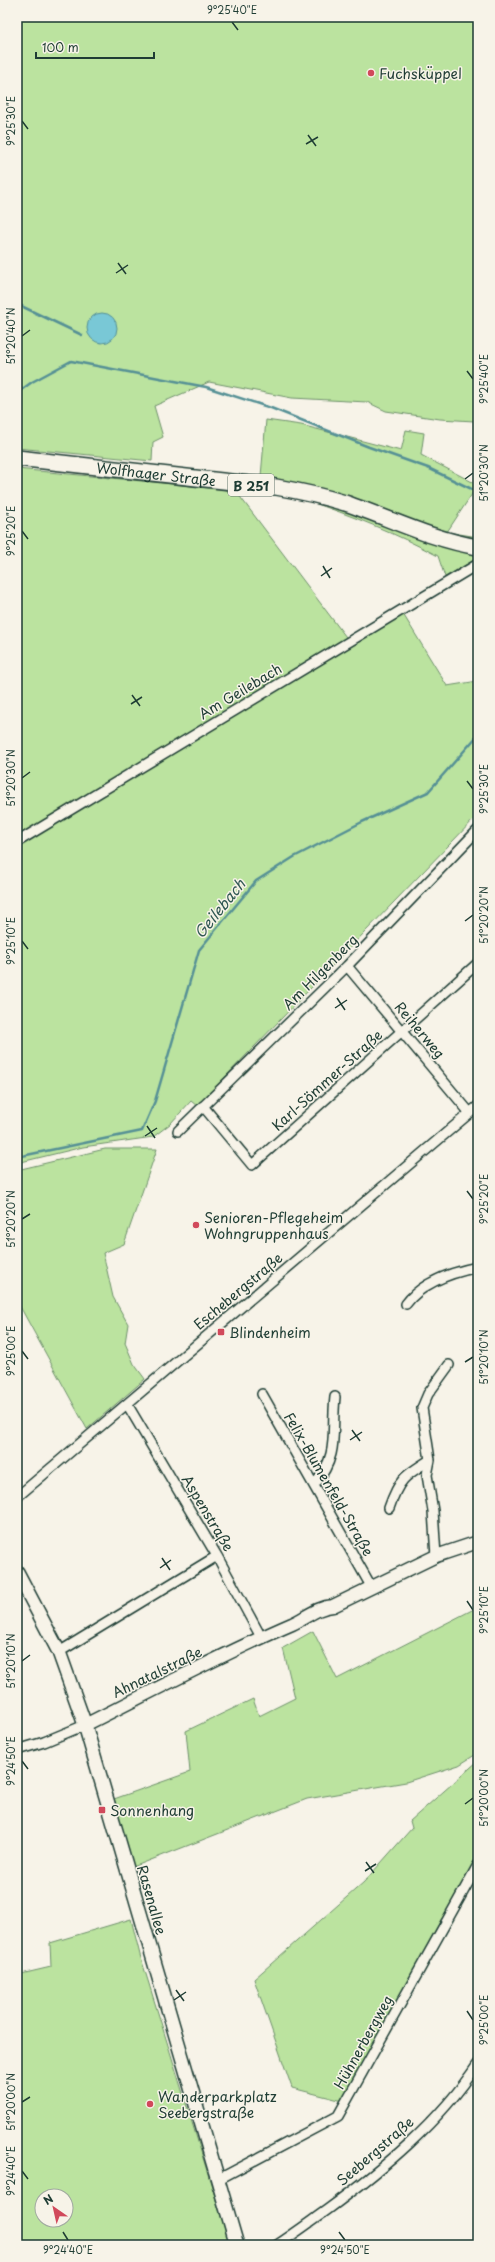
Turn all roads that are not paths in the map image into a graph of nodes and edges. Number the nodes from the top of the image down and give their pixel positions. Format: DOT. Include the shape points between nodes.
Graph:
graph roads {
  1 [pos="17,458"];
  2 [pos="478,547"];
  3 [pos="478,564"];
  4 [pos="478,830"];
  5 [pos="17,842"];
  6 [pos="478,963"];
  7 [pos="347,966"];
  8 [pos="403,1031"];
  9 [pos="203,1106"];
  10 [pos="478,1106"];
  11 [pos="470,1113"];
  12 [pos="178,1131"];
  13 [pos="478,1267"];
  14 [pos="406,1304"];
  15 [pos="449,1365"];
  16 [pos="262,1394"];
  17 [pos="335,1397"];
  18 [pos="127,1404"];
  19 [pos="430,1460"];
  20 [pos="314,1484"];
  21 [pos="17,1497"];
  22 [pos="389,1508"];
  23 [pos="478,1542"];
  24 [pos="218,1556"];
  25 [pos="436,1556"];
  26 [pos="17,1572"];
  27 [pos="372,1588"];
  28 [pos="261,1637"];
  29 [pos="59,1652"];
  30 [pos="85,1725"];
  31 [pos="17,1750"];
  32 [pos="478,1865"];
  33 [pos="478,2064"];
  34 [pos="219,2179"];
  35 [pos="237,2245"];
  36 [pos="277,2245"];
  1 -- 2 [label="main road, Wolfhager Straße / B 251" via="276,487 315,494 346,503 428,536"];
  3 -- 5 [label="street, Am Geilebach"];
  4 -- 7 [label="street, Am Hilgenberg"];
  6 -- 8 [label="street, Karl-Sömmer-Straße"];
  7 -- 8 [label="street, Reiherweg"];
  7 -- 9 [label="street, Am Hilgenberg"];
  8 -- 9 [label="street, Karl-Sömmer-Straße" via="252,1165"];
  8 -- 11 [label="street, Reiherweg"];
  9 -- 12 [label="street, Am Hilgenberg"];
  10 -- 11 [label="street, Eschebergstraße"];
  11 -- 18 [label="street, Eschebergstraße"];
  13 -- 14 [label="street" via="452,1272 424,1288"];
  15 -- 19 [label="street" via="428,1394 422,1408"];
  16 -- 20 [label="street, Felix-Blumenfeld-Straße"];
  17 -- 20 [label="street" via="334,1446 326,1471"];
  18 -- 21 [label="street, Eschebergstraße"];
  18 -- 24 [label="street, Aspenstraße"];
  19 -- 22 [label="street" via="412,1471 397,1485"];
  19 -- 25 [label="street" via="427,1475 434,1511"];
  20 -- 27 [label="street, Felix-Blumenfeld-Straße"];
  23 -- 25 [label="street, Ahnatalstraße"];
  24 -- 28 [label="street, Aspenstraße"];
  24 -- 29 [label="street"];
  25 -- 27 [label="street, Ahnatalstraße"];
  26 -- 29 [label="main road, Rasenallee"];
  27 -- 28 [label="street, Ahnatalstraße" via="333,1606 320,1616 308,1618"];
  28 -- 30 [label="street, Ahnatalstraße"];
  29 -- 30 [label="main road, Rasenallee"];
  30 -- 31 [label="street, Ahnatalstraße"];
  30 -- 34 [label="main road, Rasenallee" via="137,1910"];
  32 -- 34 [label="street, Hühnerbergweg" via="338,2116"];
  33 -- 36 [label="street, Seebergstraße" via="448,2106 385,2165"];
  34 -- 35 [label="main road, Rasenallee"];
}
